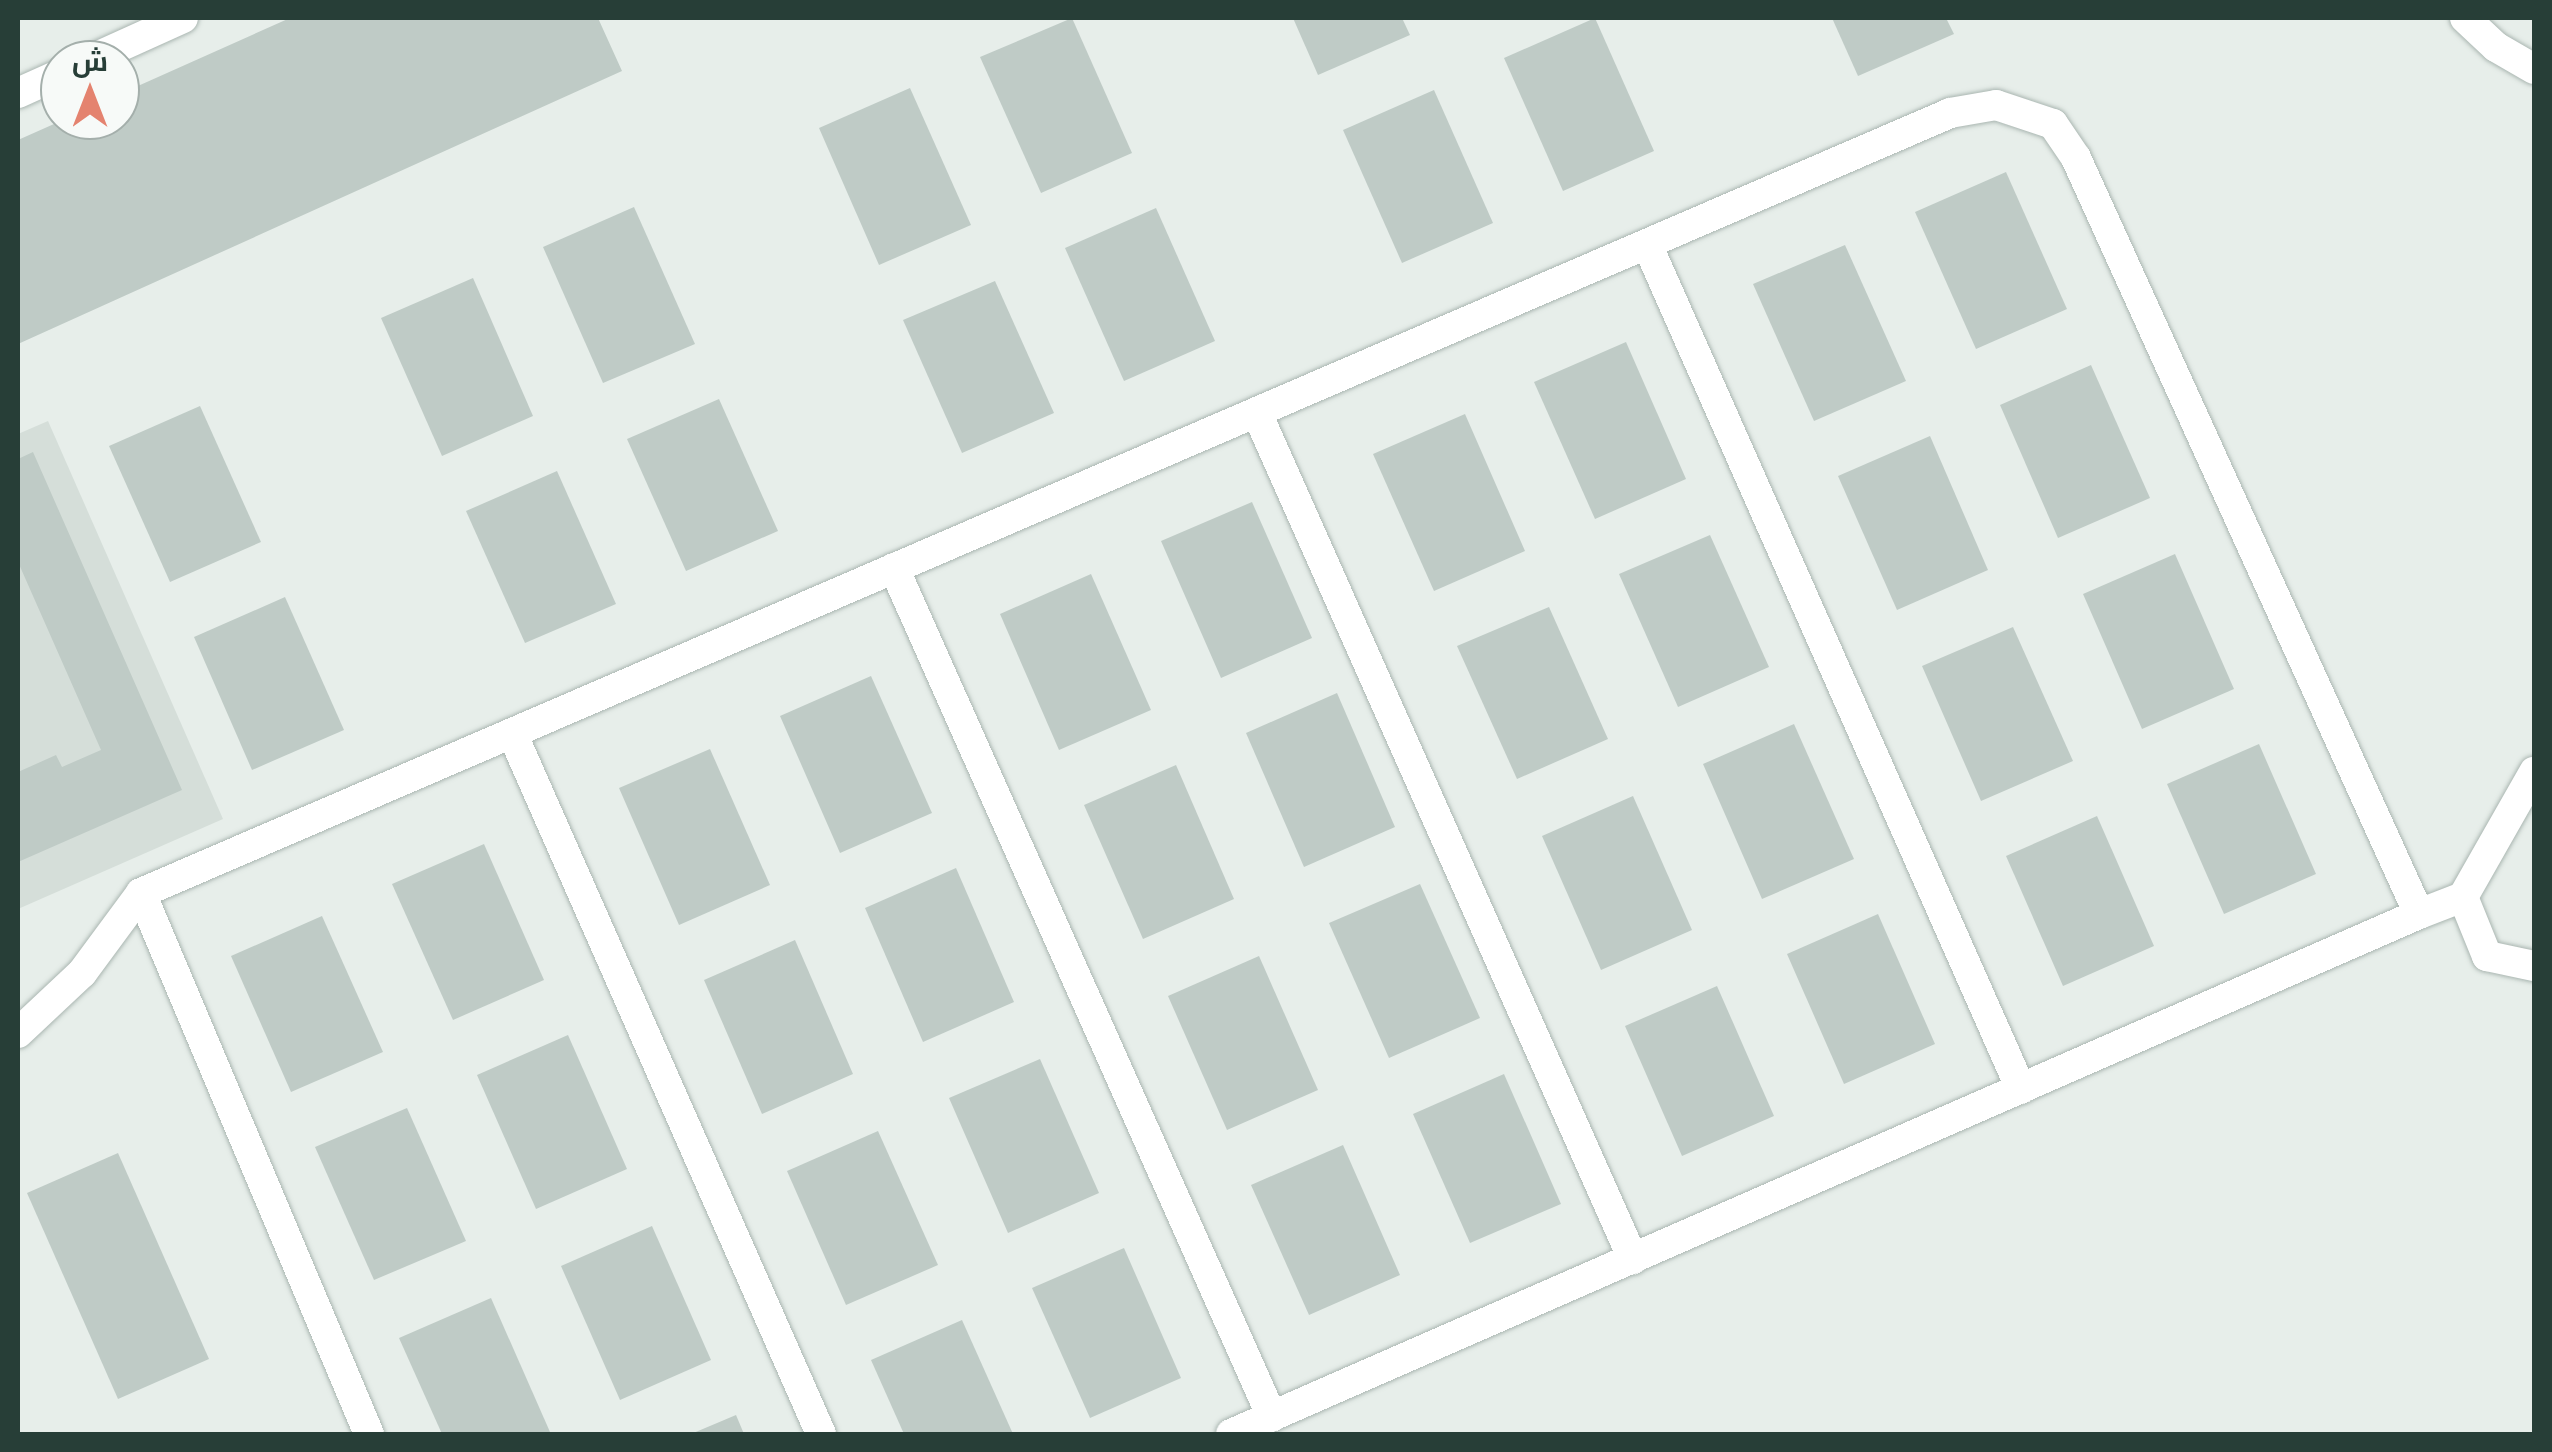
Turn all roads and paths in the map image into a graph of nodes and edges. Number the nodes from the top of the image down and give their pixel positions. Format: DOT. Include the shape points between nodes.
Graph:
graph roads {
  1 [pos="182,18"];
  2 [pos="2465,18"];
  3 [pos="134,40"];
  4 [pos="2534,69"];
  5 [pos="1648,244"];
  6 [pos="1257,412"];
  7 [pos="894,568"];
  8 [pos="512,733"];
  9 [pos="2534,772"];
  10 [pos="141,893"];
  11 [pos="2464,897"];
  12 [pos="2419,914"];
  13 [pos="2534,966"];
  14 [pos="18,1033"];
  15 [pos="2020,1089"];
  16 [pos="1633,1259"];
  17 [pos="1272,1417"];
  18 [pos="369,1434"];
  19 [pos="821,1434"];
  20 [pos="1231,1434"];
  1 -- 3 [label="street"];
  2 -- 4 [label="street" via="2496,48"];
  5 -- 6 [label="street"];
  5 -- 12 [label="street" via="1950,113 1996,105 2052,124 2076,158"];
  5 -- 15 [label="street"];
  6 -- 7 [label="street"];
  6 -- 16 [label="street"];
  7 -- 8 [label="street"];
  7 -- 17 [label="street"];
  8 -- 10 [label="street"];
  8 -- 19 [label="street"];
  9 -- 11 [label="street"];
  10 -- 14 [label="street" via="82,973"];
  10 -- 18 [label="street"];
  11 -- 12 [label="street"];
  11 -- 13 [label="street" via="2487,956"];
  12 -- 15 [label="street"];
  15 -- 16 [label="street"];
  16 -- 17 [label="street"];
  17 -- 20 [label="street"];
}
